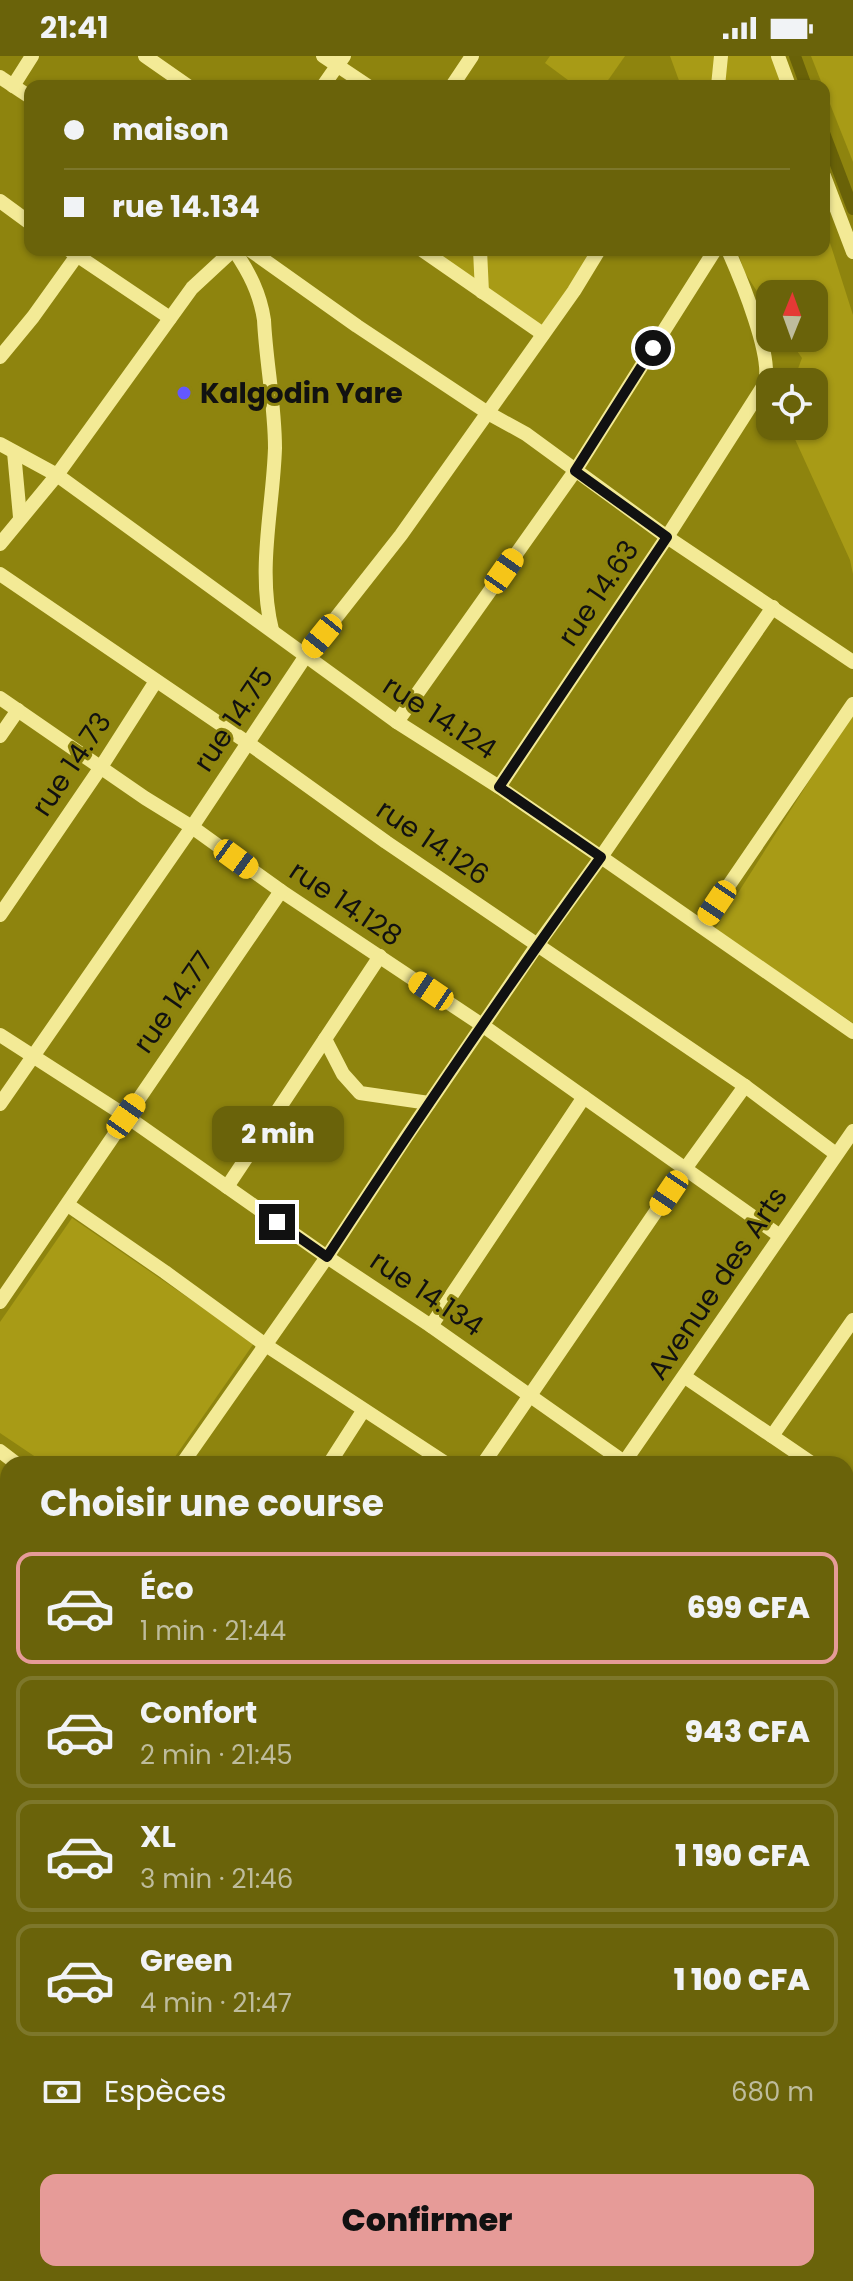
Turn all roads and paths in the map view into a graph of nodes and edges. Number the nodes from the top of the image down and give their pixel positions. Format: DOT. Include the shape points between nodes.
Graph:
graph roads {
  1 [pos="32,56"];
  2 [pos="145,56"];
  3 [pos="323,56"];
  4 [pos="472,56"];
  5 [pos="721,56"];
  6 [pos="778,56"];
  7 [pos="340,61"];
  8 [pos="179,80"];
  9 [pos="327,80"];
  10 [pos="361,80"];
  11 [pos="456,80"];
  12 [pos="719,80"];
  13 [pos="787,80"];
  14 [pos="6,81"];
  15 [pos="24,93"];
  16 [pos="830,192"];
  17 [pos="0,201"];
  18 [pos="24,219"];
  19 [pos="853,252"];
  20 [pos="72,256"];
  21 [pos="81,256"];
  22 [pos="227,256"];
  23 [pos="237,256"];
  24 [pos="258,256"];
  25 [pos="431,256"];
  26 [pos="480,256"];
  27 [pos="595,256"];
  28 [pos="711,256"];
  29 [pos="730,256"];
  30 [pos="482,292"];
  31 [pos="170,318"];
  32 [pos="543,334"];
  33 [pos="0,357"];
  34 [pos="488,413"];
  35 [pos="7,448"];
  36 [pos="575,471"];
  37 [pos="57,475"];
  38 [pos="20,517"];
  39 [pos="667,537"];
  40 [pos="0,544"];
  41 [pos="0,574"];
  42 [pos="773,607"];
  43 [pos="272,630"];
  44 [pos="305,657"];
  45 [pos="853,662"];
  46 [pos="156,681"];
  47 [pos="0,698"];
  48 [pos="853,704"];
  49 [pos="18,710"];
  50 [pos="397,722"];
  51 [pos="0,736"];
  52 [pos="248,743"];
  53 [pos="101,767"];
  54 [pos="499,787"];
  55 [pos="192,827"];
  56 [pos="601,857"];
  57 [pos="281,891"];
  58 [pos="0,915"];
  59 [pos="701,926"];
  60 [pos="538,944"];
  61 [pos="380,956"];
  62 [pos="482,1025"];
  63 [pos="853,1032"];
  64 [pos="0,1035"];
  65 [pos="325,1039"];
  66 [pos="33,1057"];
  67 [pos="745,1086"];
  68 [pos="584,1097"];
  69 [pos="429,1103"];
  70 [pos="0,1104"];
  71 [pos="126,1116"];
  72 [pos="853,1131"];
  73 [pos="836,1154"];
  74 [pos="685,1169"];
  75 [pos="227,1187"];
  76 [pos="68,1205"];
  77 [pos="780,1236"];
  78 [pos="327,1257"];
  79 [pos="0,1302"];
  80 [pos="853,1320"];
  81 [pos="431,1326"];
  82 [pos="264,1344"];
  83 [pos="685,1377"];
  84 [pos="531,1396"];
  85 [pos="363,1411"];
  86 [pos="772,1436"];
  87 [pos="187,1456"];
  88 [pos="334,1456"];
  89 [pos="434,1456"];
  90 [pos="489,1456"];
  91 [pos="615,1456"];
  92 [pos="630,1456"];
  93 [pos="801,1456"];
  1 -- 14 [label="street"];
  2 -- 8 [label="street"];
  3 -- 7 [label="street"];
  4 -- 11 [label="street"];
  5 -- 12 [label="street"];
  6 -- 13 [label="street"];
  7 -- 9 [label="street"];
  7 -- 10 [label="street"];
  14 -- 15 [label="street"];
  16 -- 19 [label="street"];
  17 -- 18 [label="street"];
  20 -- 33 [label="street"];
  21 -- 31 [label="street"];
  22 -- 31 [label="street" via="192,288"];
  23 -- 43 [label="street" via="256,288 264,320 275,446 264,571"];
  24 -- 34 [label="street"];
  25 -- 30 [label="street"];
  26 -- 30 [label="street"];
  27 -- 32 [label="street, rue 14.75"];
  28 -- 36 [label="street"];
  29 -- 39 [label="street, rue 14.63" via="757,328 768,377"];
  30 -- 32 [label="street"];
  31 -- 37 [label="street"];
  32 -- 34 [label="street, rue 14.75"];
  34 -- 36 [label="street"];
  34 -- 44 [label="street, rue 14.75"];
  35 -- 37 [label="street, rue 14.124"];
  35 -- 38 [label="street"];
  36 -- 39 [label="street"];
  36 -- 50 [label="street"];
  37 -- 38 [label="street"];
  37 -- 43 [label="street, rue 14.124"];
  38 -- 40 [label="street"];
  39 -- 42 [label="street"];
  39 -- 54 [label="street, rue 14.63"];
  41 -- 46 [label="street, rue 14.126"];
  42 -- 45 [label="street"];
  42 -- 56 [label="street"];
  43 -- 44 [label="street, rue 14.124"];
  44 -- 50 [label="street, rue 14.124"];
  44 -- 52 [label="street, rue 14.75"];
  46 -- 52 [label="street, rue 14.126"];
  46 -- 53 [label="street, rue 14.73"];
  47 -- 49 [label="street, rue 14.128"];
  48 -- 59 [label="street"];
  49 -- 51 [label="street"];
  49 -- 53 [label="street, rue 14.128"];
  50 -- 54 [label="street, rue 14.124"];
  52 -- 55 [label="street, rue 14.75"];
  52 -- 60 [label="street, rue 14.126"];
  53 -- 55 [label="street, rue 14.128"];
  53 -- 58 [label="street, rue 14.73"];
  54 -- 56 [label="street, rue 14.124"];
  55 -- 57 [label="street, rue 14.128"];
  55 -- 66 [label="street, rue 14.75"];
  56 -- 59 [label="street, rue 14.124"];
  56 -- 60 [label="street"];
  57 -- 61 [label="street, rue 14.128"];
  57 -- 71 [label="street, rue 14.77"];
  59 -- 63 [label="street, rue 14.124"];
  60 -- 62 [label="street"];
  60 -- 67 [label="street, rue 14.126"];
  61 -- 62 [label="street, rue 14.128"];
  61 -- 65 [label="street"];
  62 -- 68 [label="street, rue 14.128"];
  62 -- 69 [label="street"];
  64 -- 66 [label="street, rue 14.134"];
  65 -- 69 [label="street" via="360,1093"];
  65 -- 75 [label="street"];
  66 -- 70 [label="street, rue 14.75"];
  66 -- 71 [label="street, rue 14.134"];
  67 -- 73 [label="street, rue 14.126"];
  67 -- 74 [label="street"];
  68 -- 74 [label="street, rue 14.128"];
  68 -- 81 [label="street"];
  69 -- 78 [label="street"];
  71 -- 75 [label="street, rue 14.134"];
  71 -- 76 [label="street, rue 14.77"];
  72 -- 73 [label="street, Avenue des Arts"];
  73 -- 77 [label="street, Avenue des Arts"];
  74 -- 77 [label="street, rue 14.128"];
  74 -- 84 [label="street"];
  75 -- 78 [label="street, rue 14.134"];
  76 -- 79 [label="street, rue 14.77"];
  76 -- 82 [label="street"];
  77 -- 83 [label="street, Avenue des Arts"];
  78 -- 81 [label="street, rue 14.134"];
  78 -- 82 [label="street"];
  80 -- 86 [label="street"];
  81 -- 84 [label="street, rue 14.134"];
  82 -- 85 [label="street"];
  82 -- 87 [label="street"];
  83 -- 86 [label="street"];
  83 -- 92 [label="street, Avenue des Arts"];
  84 -- 90 [label="street"];
  84 -- 91 [label="street, rue 14.134"];
  85 -- 88 [label="street"];
  85 -- 89 [label="street"];
  86 -- 93 [label="street"];
}
